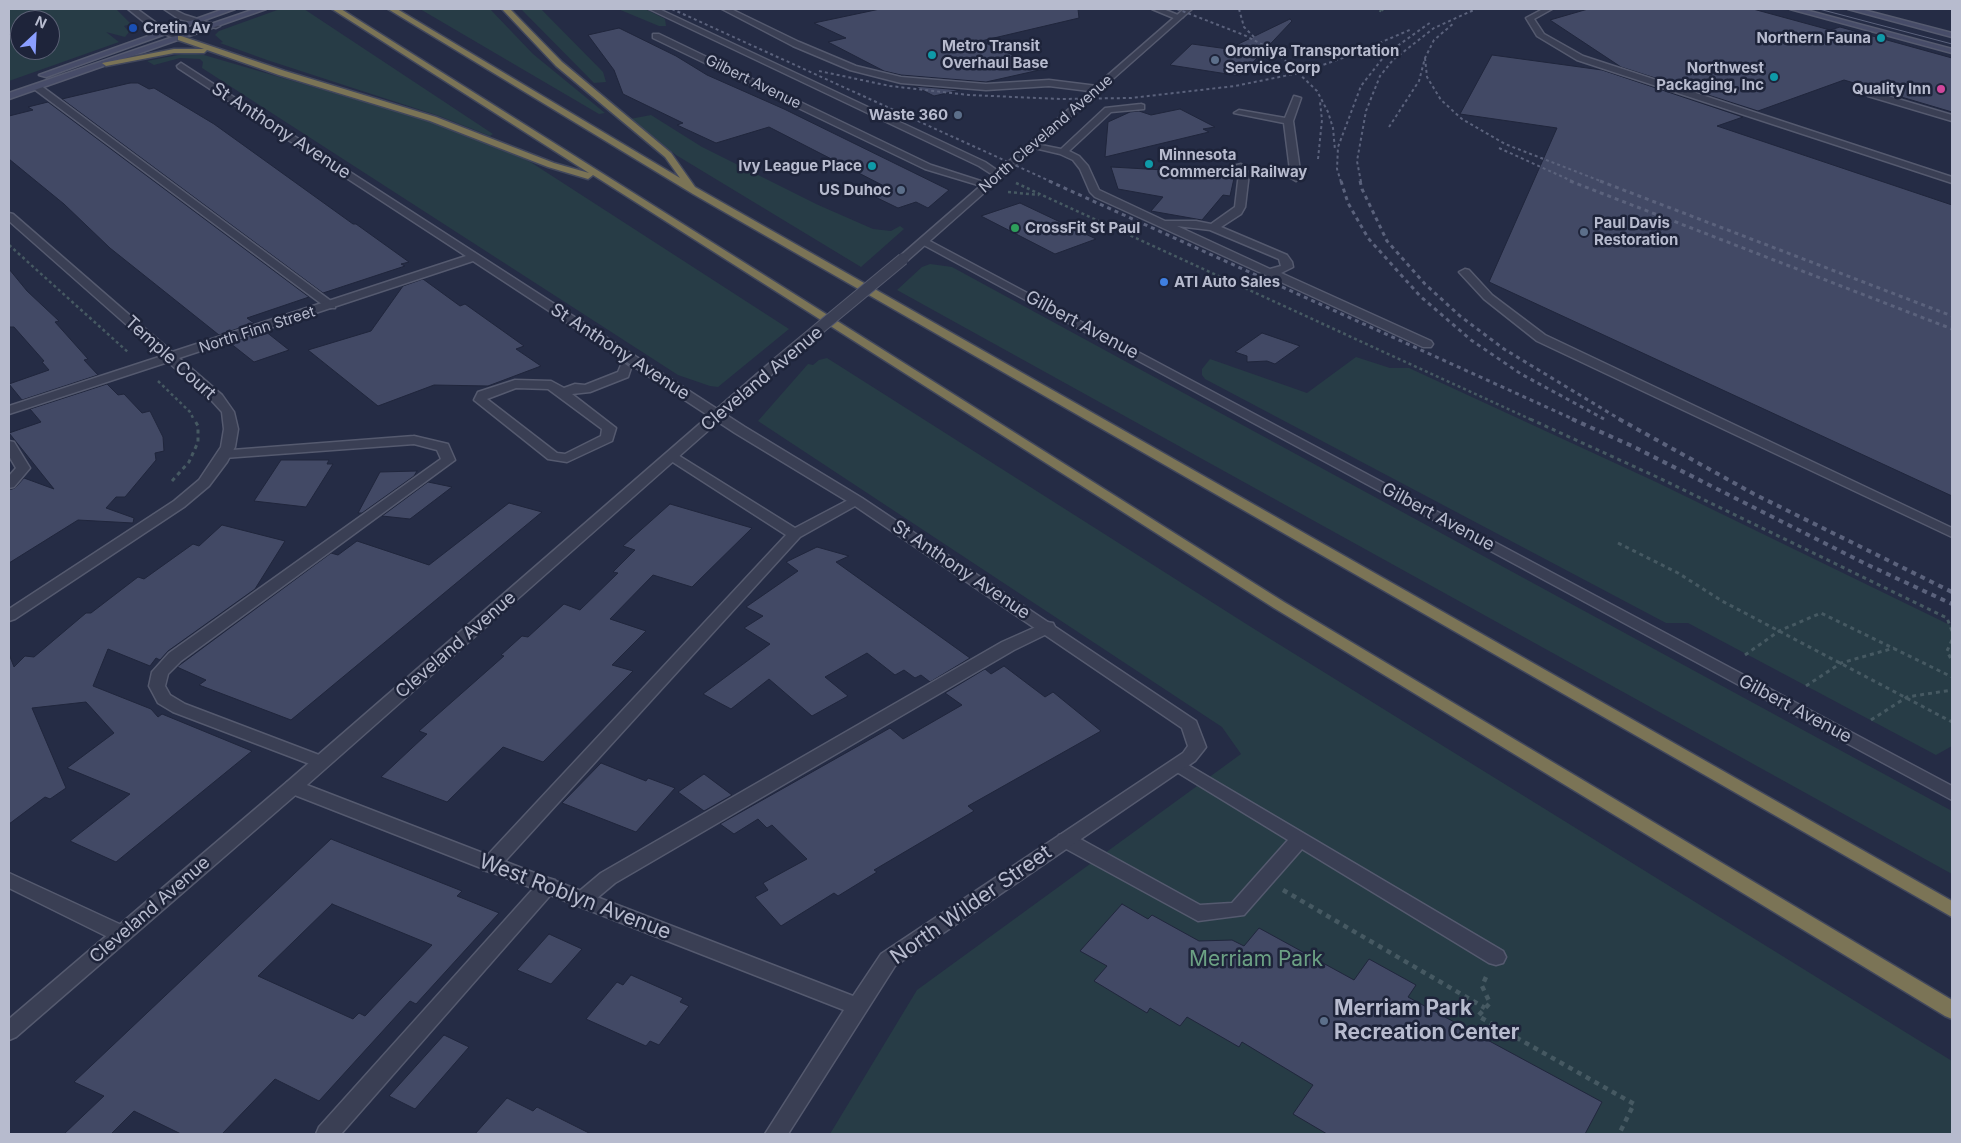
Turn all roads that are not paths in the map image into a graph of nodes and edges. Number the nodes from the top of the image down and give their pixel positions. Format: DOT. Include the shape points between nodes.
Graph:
graph roads {
  1 [pos="132,9"];
  2 [pos="168,9"];
  3 [pos="231,9"];
  4 [pos="262,9"];
  5 [pos="336,9"];
  6 [pos="392,9"];
  7 [pos="506,9"];
  8 [pos="654,9"];
  9 [pos="726,9"];
  10 [pos="1156,9"];
  11 [pos="1188,9"];
  12 [pos="1548,9"];
  13 [pos="1794,9"];
  14 [pos="1852,9"];
  15 [pos="1179,17"];
  16 [pos="197,20"];
  17 [pos="216,26"];
  18 [pos="166,31"];
  19 [pos="1952,35"];
  20 [pos="656,36"];
  21 [pos="181,38"];
  22 [pos="218,51"];
  23 [pos="1952,51"];
  24 [pos="106,63"];
  25 [pos="181,66"];
  26 [pos="9,87"];
  27 [pos="37,87"];
  28 [pos="1097,89"];
  29 [pos="1871,94"];
  30 [pos="9,96"];
  31 [pos="1297,98"];
  32 [pos="1141,107"];
  33 [pos="1239,113"];
  34 [pos="1952,118"];
  35 [pos="1288,121"];
  36 [pos="1031,146"];
  37 [pos="1063,152"];
  38 [pos="1238,166"];
  39 [pos="999,175"];
  40 [pos="1296,178"];
  41 [pos="1952,180"];
  42 [pos="606,181"];
  43 [pos="985,186"];
  44 [pos="697,192"];
  45 [pos="9,216"];
  46 [pos="1160,223"];
  47 [pos="1213,228"];
  48 [pos="924,241"];
  49 [pos="475,257"];
  50 [pos="903,259"];
  51 [pos="1269,272"];
  52 [pos="1465,272"];
  53 [pos="331,306"];
  54 [pos="1427,344"];
  55 [pos="171,358"];
  56 [pos="631,365"];
  57 [pos="569,391"];
  58 [pos="10,408"];
  59 [pos="719,416"];
  60 [pos="9,445"];
  61 [pos="224,454"];
  62 [pos="672,456"];
  63 [pos="9,484"];
  64 [pos="857,501"];
  65 [pos="1952,532"];
  66 [pos="795,534"];
  67 [pos="9,616"];
  68 [pos="1047,626"];
  69 [pos="1196,747"];
  70 [pos="321,762"];
  71 [pos="1178,765"];
  72 [pos="293,787"];
  73 [pos="1952,794"];
  74 [pos="1300,839"];
  75 [pos="1066,840"];
  76 [pos="490,866"];
  77 [pos="9,880"];
  78 [pos="548,885"];
  79 [pos="583,899"];
  80 [pos="1952,910"];
  81 [pos="121,934"];
  82 [pos="1496,957"];
  83 [pos="858,1006"];
  84 [pos="1952,1010"];
  85 [pos="9,1031"];
  86 [pos="327,1134"];
  87 [pos="776,1134"];
  1 -- 18 [label="street"];
  2 -- 16 [label="street" via="182,17"];
  3 -- 16 [label="main road"];
  4 -- 17 [label="main road"];
  5 -- 42 [label="highway"];
  6 -- 44 [label="highway"];
  7 -- 44 [label="highway" via="559,64 668,155"];
  8 -- 39 [label="street"];
  9 -- 28 [label="street" via="853,68 901,80 986,87 1049,83"];
  10 -- 15 [label="street"];
  11 -- 15 [label="street, North Cleveland Avenue"];
  12 -- 41 [label="street" via="1530,18 1542,36 1580,58"];
  13 -- 23 [label="main road"];
  14 -- 19 [label="main road"];
  15 -- 28 [label="street, North Cleveland Avenue"];
  16 -- 17 [label="street"];
  16 -- 18 [label="main road"];
  17 -- 21 [label="main road"];
  18 -- 21 [label="street"];
  18 -- 26 [label="main road"];
  20 -- 43 [label="street, Gilbert Avenue" via="928,166"];
  21 -- 22 [label="highway"];
  21 -- 24 [label="main road"];
  22 -- 24 [label="highway" via="174,51"];
  22 -- 42 [label="highway" via="433,119 551,165"];
  24 -- 27 [label="main road"];
  25 -- 49 [label="street, St Anthony Avenue"];
  27 -- 30 [label="main road"];
  27 -- 53 [label="street"];
  28 -- 36 [label="street, North Cleveland Avenue"];
  29 -- 34 [label="street"];
  31 -- 35 [label="street"];
  32 -- 37 [label="street" via="1108,110"];
  33 -- 35 [label="street"];
  35 -- 40 [label="street"];
  36 -- 37 [label="street"];
  36 -- 39 [label="street, North Cleveland Avenue"];
  37 -- 46 [label="street" via="1081,163 1099,195"];
  38 -- 47 [label="street" via="1244,172 1240,207"];
  39 -- 43 [label="street, North Cleveland Avenue"];
  42 -- 84 [label="highway" via="1279,605"];
  43 -- 48 [label="street, North Cleveland Avenue"];
  44 -- 80 [label="highway"];
  45 -- 55 [label="street, Temple Court"];
  46 -- 47 [label="street"];
  46 -- 51 [label="street"];
  47 -- 51 [label="street" via="1283,256 1287,267"];
  48 -- 50 [label="street, North Cleveland Avenue"];
  48 -- 73 [label="street, Gilbert Avenue"];
  49 -- 53 [label="street, North Finn Street"];
  49 -- 56 [label="street, St Anthony Avenue"];
  50 -- 59 [label="street, Cleveland Avenue, bridge"];
  51 -- 54 [label="street"];
  52 -- 65 [label="street" via="1488,298 1541,338"];
  53 -- 55 [label="street, North Finn Street"];
  55 -- 58 [label="street, North Finn Street"];
  55 -- 61 [label="street, Temple Court" via="217,398 228,412 232,429"];
  56 -- 57 [label="street" via="624,374 586,389"];
  56 -- 59 [label="street, St Anthony Avenue"];
  57 -- 57 [label="street" via="551,385 515,384 482,395 480,400 553,456 566,458 608,438 609,428"];
  59 -- 62 [label="street, Cleveland Avenue"];
  59 -- 64 [label="street, St Anthony Avenue"];
  60 -- 63 [label="street" via="22,468"];
  61 -- 67 [label="street, Temple Court" via="204,483 179,504"];
  61 -- 70 [label="street" via="414,440 443,447 448,460 175,657 160,672 157,686 164,699 179,708"];
  62 -- 66 [label="street"];
  62 -- 70 [label="street, Cleveland Avenue"];
  64 -- 66 [label="street"];
  64 -- 68 [label="street, St Anthony Avenue"];
  66 -- 76 [label="street"];
  68 -- 69 [label="street, St Anthony Avenue" via="1190,725"];
  68 -- 79 [label="street" via="617,873"];
  69 -- 71 [label="street, North Wilder Street" via="1190,757"];
  70 -- 72 [label="street, Cleveland Avenue"];
  71 -- 74 [label="street"];
  71 -- 75 [label="street, North Wilder Street"];
  72 -- 76 [label="street, West Roblyn Avenue"];
  72 -- 81 [label="street, Cleveland Avenue"];
  74 -- 75 [label="street" via="1237,910 1198,913"];
  74 -- 82 [label="street"];
  75 -- 83 [label="street, North Wilder Street" via="888,960"];
  76 -- 78 [label="street, West Roblyn Avenue"];
  77 -- 81 [label="street"];
  78 -- 79 [label="street, West Roblyn Avenue"];
  78 -- 86 [label="street"];
  79 -- 83 [label="street, West Roblyn Avenue"];
  81 -- 85 [label="street, Cleveland Avenue"];
  83 -- 87 [label="street, North Wilder Street"];
}
